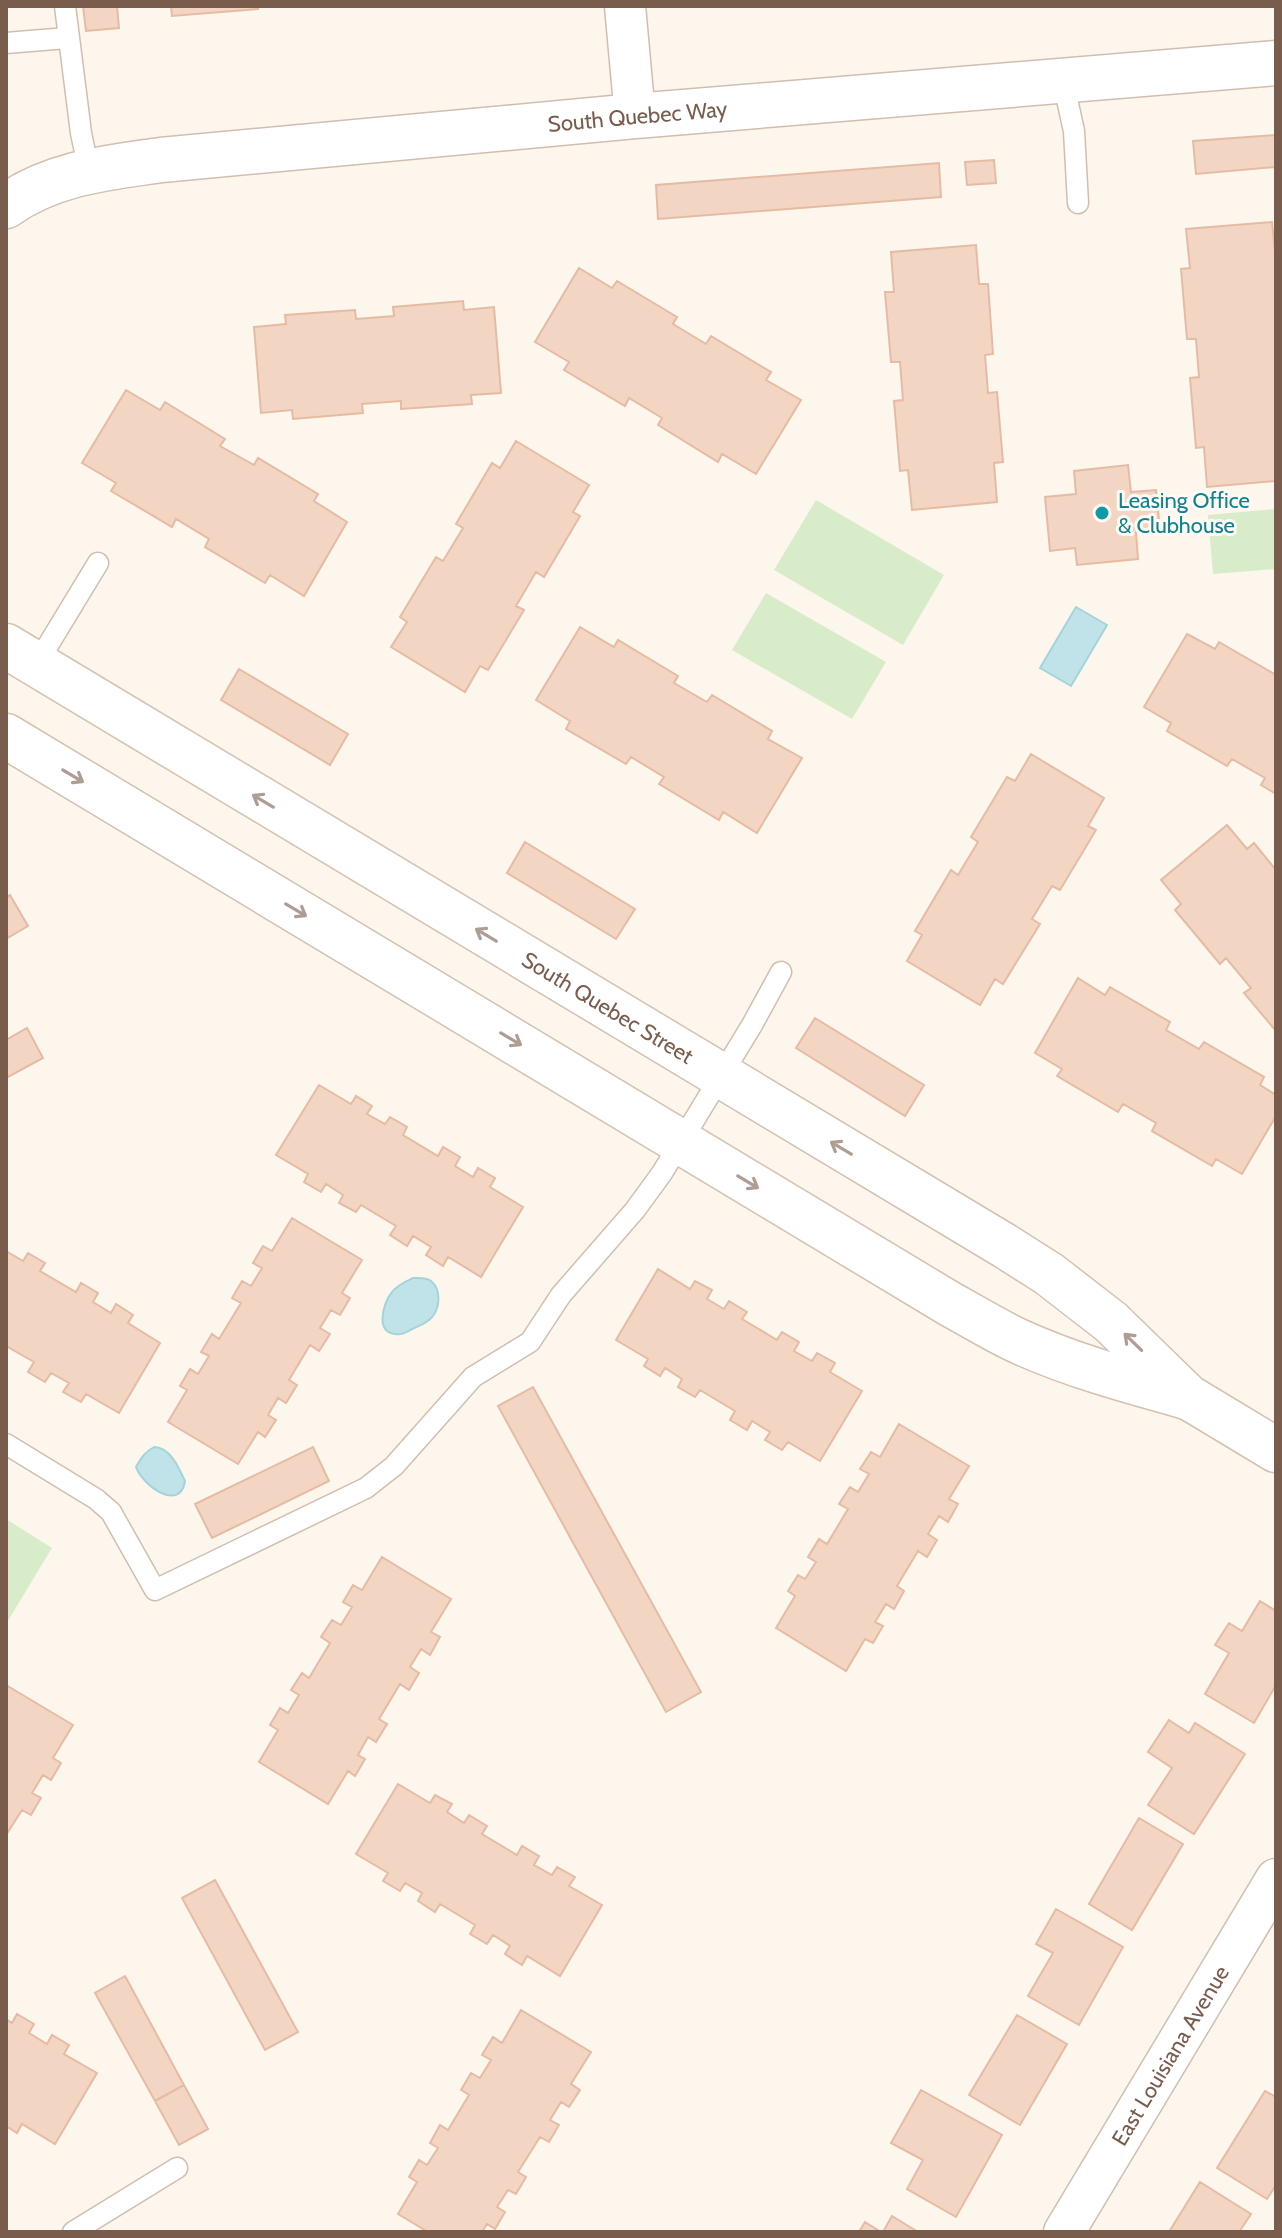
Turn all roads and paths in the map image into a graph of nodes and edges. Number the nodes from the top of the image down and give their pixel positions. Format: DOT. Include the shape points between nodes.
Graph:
graph roads {
  1 [pos="65,6"];
  2 [pos="625,6"];
  3 [pos="67,38"];
  4 [pos="6,43"];
  5 [pos="1276,63"];
  6 [pos="1063,81"];
  7 [pos="635,116"];
  8 [pos="89,171"];
  9 [pos="1078,203"];
  10 [pos="6,206"];
  11 [pos="98,563"];
  12 [pos="21,656"];
  13 [pos="6,736"];
  14 [pos="781,972"];
  15 [pos="721,1077"];
  16 [pos="682,1141"];
  17 [pos="1188,1397"];
  18 [pos="6,1444"];
  19 [pos="1276,1450"];
  20 [pos="1275,1883"];
  21 [pos="177,2168"];
  22 [pos="73,2232"];
  23 [pos="1064,2232"];
  1 -- 3 [label="lane"];
  2 -- 7 [label="street"];
  3 -- 4 [label="lane"];
  3 -- 8 [label="lane"];
  5 -- 6 [label="main road, South Quebec Way"];
  6 -- 7 [label="main road, South Quebec Way"];
  6 -- 9 [label="lane" via="1074,131"];
  7 -- 8 [label="main road, South Quebec Way"];
  8 -- 10 [label="main road, South Quebec Way" via="36,188"];
  11 -- 12 [label="lane"];
  15 -- 12 [label="main road, South Quebec Street, one-way"];
  13 -- 16 [label="main road, South Quebec Street, one-way"];
  14 -- 15 [label="lane"];
  15 -- 16 [label="lane"];
  17 -- 15 [label="main road, South Quebec Street, one-way" via="1111,1322 1049,1274"];
  16 -- 17 [label="main road, South Quebec Street, one-way" via="1006,1335 1067,1361"];
  16 -- 18 [label="lane" via="645,1198 561,1295 530,1342 473,1377 384,1474 366,1488 155,1590 111,1512"];
  17 -- 19 [label="main road, South Quebec Street"];
  20 -- 23 [label="street, East Louisiana Avenue"];
  21 -- 22 [label="lane"];
}
